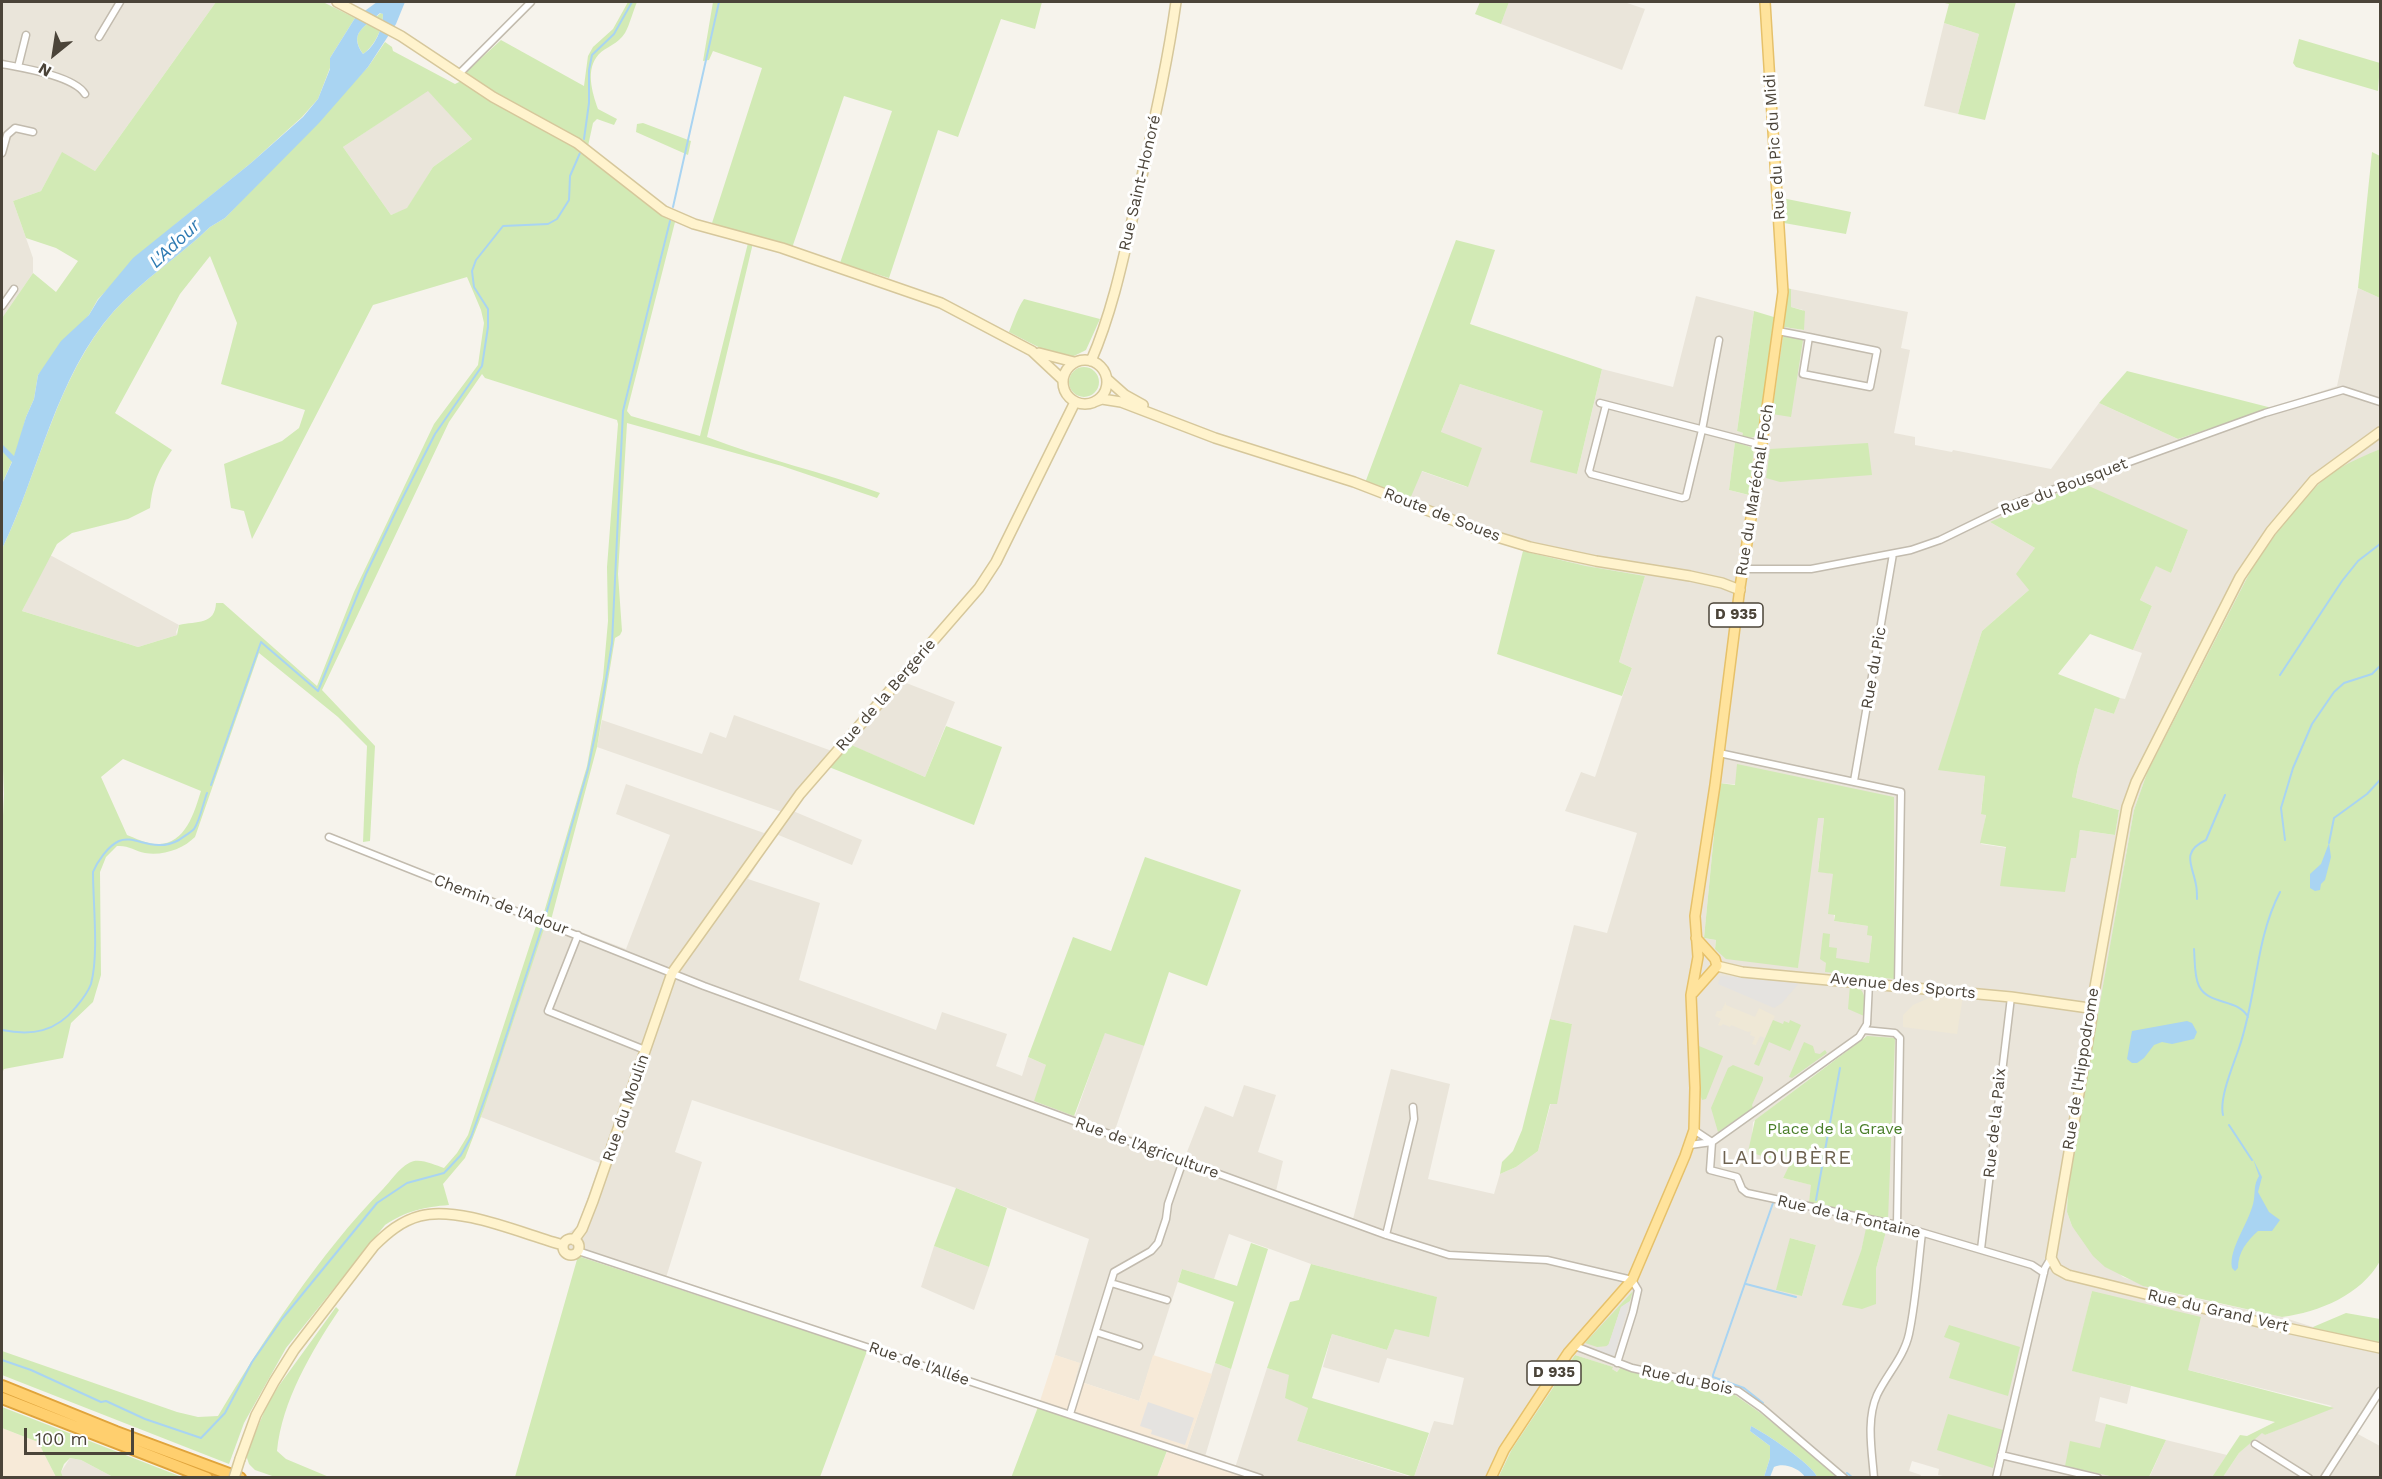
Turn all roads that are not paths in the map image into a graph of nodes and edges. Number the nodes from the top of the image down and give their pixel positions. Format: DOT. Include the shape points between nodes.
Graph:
graph roads {
  1 [pos="120,2"];
  2 [pos="337,2"];
  3 [pos="531,2"];
  4 [pos="1176,2"];
  5 [pos="1765,2"];
  6 [pos="26,34"];
  7 [pos="99,37"];
  8 [pos="2,64"];
  9 [pos="18,67"];
  10 [pos="458,75"];
  11 [pos="86,94"];
  12 [pos="33,132"];
  13 [pos="2,153"];
  14 [pos="14,289"];
  15 [pos="1783,292"];
  16 [pos="2,306"];
  17 [pos="1778,330"];
  18 [pos="1809,337"];
  19 [pos="1719,340"];
  20 [pos="1032,351"];
  21 [pos="1091,361"];
  22 [pos="1074,363"];
  23 [pos="1107,379"];
  24 [pos="1063,380"];
  25 [pos="1075,402"];
  26 [pos="1094,402"];
  27 [pos="2380,402"];
  28 [pos="1151,412"];
  29 [pos="1702,430"];
  30 [pos="2380,432"];
  31 [pos="1762,445"];
  32 [pos="1893,554"];
  33 [pos="1743,569"];
  34 [pos="1740,590"];
  35 [pos="1719,753"];
  36 [pos="1854,782"];
  37 [pos="329,837"];
  38 [pos="578,935"];
  39 [pos="1696,938"];
  40 [pos="1709,954"];
  41 [pos="1698,957"];
  42 [pos="1697,969"];
  43 [pos="1714,970"];
  44 [pos="672,973"];
  45 [pos="1869,983"];
  46 [pos="1898,986"];
  47 [pos="1692,995"];
  48 [pos="2011,997"];
  49 [pos="2089,1008"];
  50 [pos="1864,1030"];
  51 [pos="645,1050"];
  52 [pos="1413,1107"];
  53 [pos="1694,1130"];
  54 [pos="1712,1142"];
  55 [pos="1690,1145"];
  56 [pos="1183,1161"];
  57 [pos="1897,1225"];
  58 [pos="1922,1233"];
  59 [pos="1386,1235"];
  60 [pos="574,1240"];
  61 [pos="563,1245"];
  62 [pos="1981,1249"];
  63 [pos="578,1251"];
  64 [pos="2051,1258"];
  65 [pos="2057,1269"];
  66 [pos="2044,1273"];
  67 [pos="1632,1281"];
  68 [pos="1111,1283"];
  69 [pos="1167,1300"];
  70 [pos="1096,1332"];
  71 [pos="1139,1346"];
  72 [pos="1575,1346"];
  73 [pos="2380,1348"];
  74 [pos="1617,1364"];
  75 [pos="2,1386"];
  76 [pos="2380,1391"];
  77 [pos="2,1398"];
  78 [pos="1070,1414"];
  79 [pos="2254,1444"];
  80 [pos="2001,1455"];
  81 [pos="207,1478"];
  82 [pos="234,1478"];
  83 [pos="240,1478"];
  84 [pos="1260,1478"];
  85 [pos="1491,1478"];
  86 [pos="1844,1478"];
  87 [pos="1874,1478"];
  88 [pos="1996,1478"];
  89 [pos="2098,1478"];
  90 [pos="2309,1478"];
  91 [pos="2324,1478"];
  1 -- 7 [label="street"];
  2 -- 10 [label="main road" via="400,36"];
  3 -- 10 [label="street"];
  4 -- 21 [label="main road, Rue Saint-Honoré" via="1168,60 1124,256 1104,333"];
  5 -- 15 [label="main road, Rue du Pic du Midi / D 935"];
  6 -- 9 [label="street"];
  8 -- 9 [label="street"];
  9 -- 11 [label="street" via="66,81"];
  10 -- 20 [label="main road" via="591,152 664,211 941,303"];
  12 -- 13 [label="street" via="15,128 7,135"];
  14 -- 16 [label="street"];
  15 -- 17 [label="main road, Rue du Maréchal Foch / D 935"];
  17 -- 18 [label="street"];
  17 -- 31 [label="main road, Rue du Maréchal Foch / D 935"];
  18 -- 18 [label="street" via="1803,374 1870,387 1877,351"];
  19 -- 29 [label="street"];
  20 -- 22 [label="main road"];
  20 -- 24 [label="main road"];
  21 -- 22 [label="main road"];
  21 -- 23 [label="main road" via="1105,372"];
  22 -- 24 [label="main road"];
  23 -- 26 [label="main road" via="1105,393"];
  23 -- 28 [label="main road, Route de Soues"];
  24 -- 25 [label="main road" via="1067,394"];
  25 -- 26 [label="main road"];
  25 -- 44 [label="main road, Rue de la Bergerie" via="996,562 979,588 800,794"];
  26 -- 28 [label="main road, Route de Soues" via="1114,400"];
  27 -- 32 [label="street, Rue du Bousquet" via="2343,390 2265,413 2016,503 1940,540"];
  28 -- 34 [label="main road, Route de Soues" via="1215,438 1354,482 1530,547 1690,576"];
  29 -- 29 [label="street" via="1603,404 1589,471 1684,498"];
  29 -- 31 [label="street"];
  30 -- 49 [label="main road, Rue de l'Hippodrome" via="2314,480 2271,531 2240,577 2191,669 2127,807"];
  31 -- 33 [label="main road, Rue du Maréchal Foch / D 935"];
  32 -- 33 [label="street, Rue du Bousquet" via="1811,569"];
  32 -- 36 [label="street, Rue du Pic"];
  33 -- 34 [label="main road, Rue du Maréchal Foch / D 935"];
  34 -- 35 [label="main road, Rue du Maréchal Foch / D 935"];
  35 -- 36 [label="street"];
  35 -- 39 [label="main road, Rue du Maréchal Foch / D 935" via="1695,916"];
  36 -- 46 [label="street" via="1900,792"];
  37 -- 38 [label="street, Chemin de l'Adour"];
  38 -- 44 [label="street, Chemin de l'Adour"];
  38 -- 51 [label="street" via="548,1011"];
  39 -- 40 [label="main road"];
  39 -- 41 [label="main road, Rue du Maréchal Foch"];
  40 -- 41 [label="main road"];
  40 -- 43 [label="main road" via="1715,958"];
  41 -- 42 [label="main road, Rue du Maréchal Foch"];
  42 -- 43 [label="main road" via="1702,973"];
  42 -- 47 [label="main road, Rue du Maréchal Foch"];
  43 -- 45 [label="main road, Avenue des Sports"];
  43 -- 47 [label="main road"];
  44 -- 51 [label="main road, Rue du Moulin"];
  44 -- 56 [label="street, Rue de l'Agriculture"];
  45 -- 46 [label="main road, Avenue des Sports"];
  45 -- 50 [label="street"];
  46 -- 48 [label="main road, Avenue des Sports"];
  47 -- 53 [label="main road, Rue du Maréchal Foch / D 935"];
  48 -- 49 [label="main road, Avenue des Sports"];
  48 -- 62 [label="street, Rue de la Paix"];
  49 -- 64 [label="main road, Rue de l'Hippodrome" via="2092,1017"];
  50 -- 54 [label="street"];
  50 -- 57 [label="street" via="1895,1033 1900,1038"];
  51 -- 60 [label="main road, Rue du Moulin" via="586,1221"];
  52 -- 59 [label="street" via="1414,1119"];
  53 -- 54 [label="street"];
  53 -- 55 [label="main road, Rue du Maréchal Foch / D 935"];
  54 -- 55 [label="street"];
  54 -- 57 [label="street, Rue de la Fontaine" via="1710,1170 1737,1177 1747,1193"];
  55 -- 67 [label="main road, Rue du Maréchal Foch / D 935"];
  56 -- 59 [label="street, Rue de l'Agriculture"];
  56 -- 68 [label="street" via="1158,1243 1114,1272"];
  57 -- 58 [label="street, Rue de la Fontaine"];
  58 -- 62 [label="street, Rue de la Fontaine"];
  58 -- 87 [label="street" via="1909,1335 1873,1406"];
  59 -- 67 [label="street, Rue de l'Agriculture" via="1449,1255 1548,1260"];
  60 -- 61 [label="main road" via="568,1239"];
  60 -- 63 [label="main road"];
  61 -- 63 [label="main road" via="568,1254"];
  61 -- 82 [label="main road, bridge" via="456,1214 421,1215 389,1231 294,1350 256,1415"];
  62 -- 66 [label="street, Rue de la Fontaine" via="2032,1265"];
  63 -- 78 [label="street, Rue de l'Allée"];
  64 -- 65 [label="main road"];
  64 -- 66 [label="street, Rue de l'Hippodrome"];
  65 -- 66 [label="street"];
  65 -- 73 [label="main road, Rue du Grand Vert" via="2079,1278"];
  66 -- 80 [label="street, Rue de l'Hippodrome"];
  67 -- 72 [label="main road, Rue du Maréchal Foch / D 935"];
  67 -- 74 [label="street" via="1638,1290"];
  68 -- 69 [label="street"];
  68 -- 70 [label="street"];
  70 -- 71 [label="street"];
  70 -- 78 [label="street"];
  72 -- 74 [label="street, Rue du Bois"];
  72 -- 85 [label="main road, Rue du Maréchal Foch / D 935" via="1522,1421"];
  74 -- 86 [label="street, Rue du Bois" via="1738,1391"];
  75 -- 83 [label="highway"];
  76 -- 91 [label="street"];
  77 -- 81 [label="highway"];
  78 -- 84 [label="street, Rue de l'Allée"];
  79 -- 90 [label="street"];
  80 -- 88 [label="street, Rue de l'Hippodrome"];
  80 -- 89 [label="street"];
}
